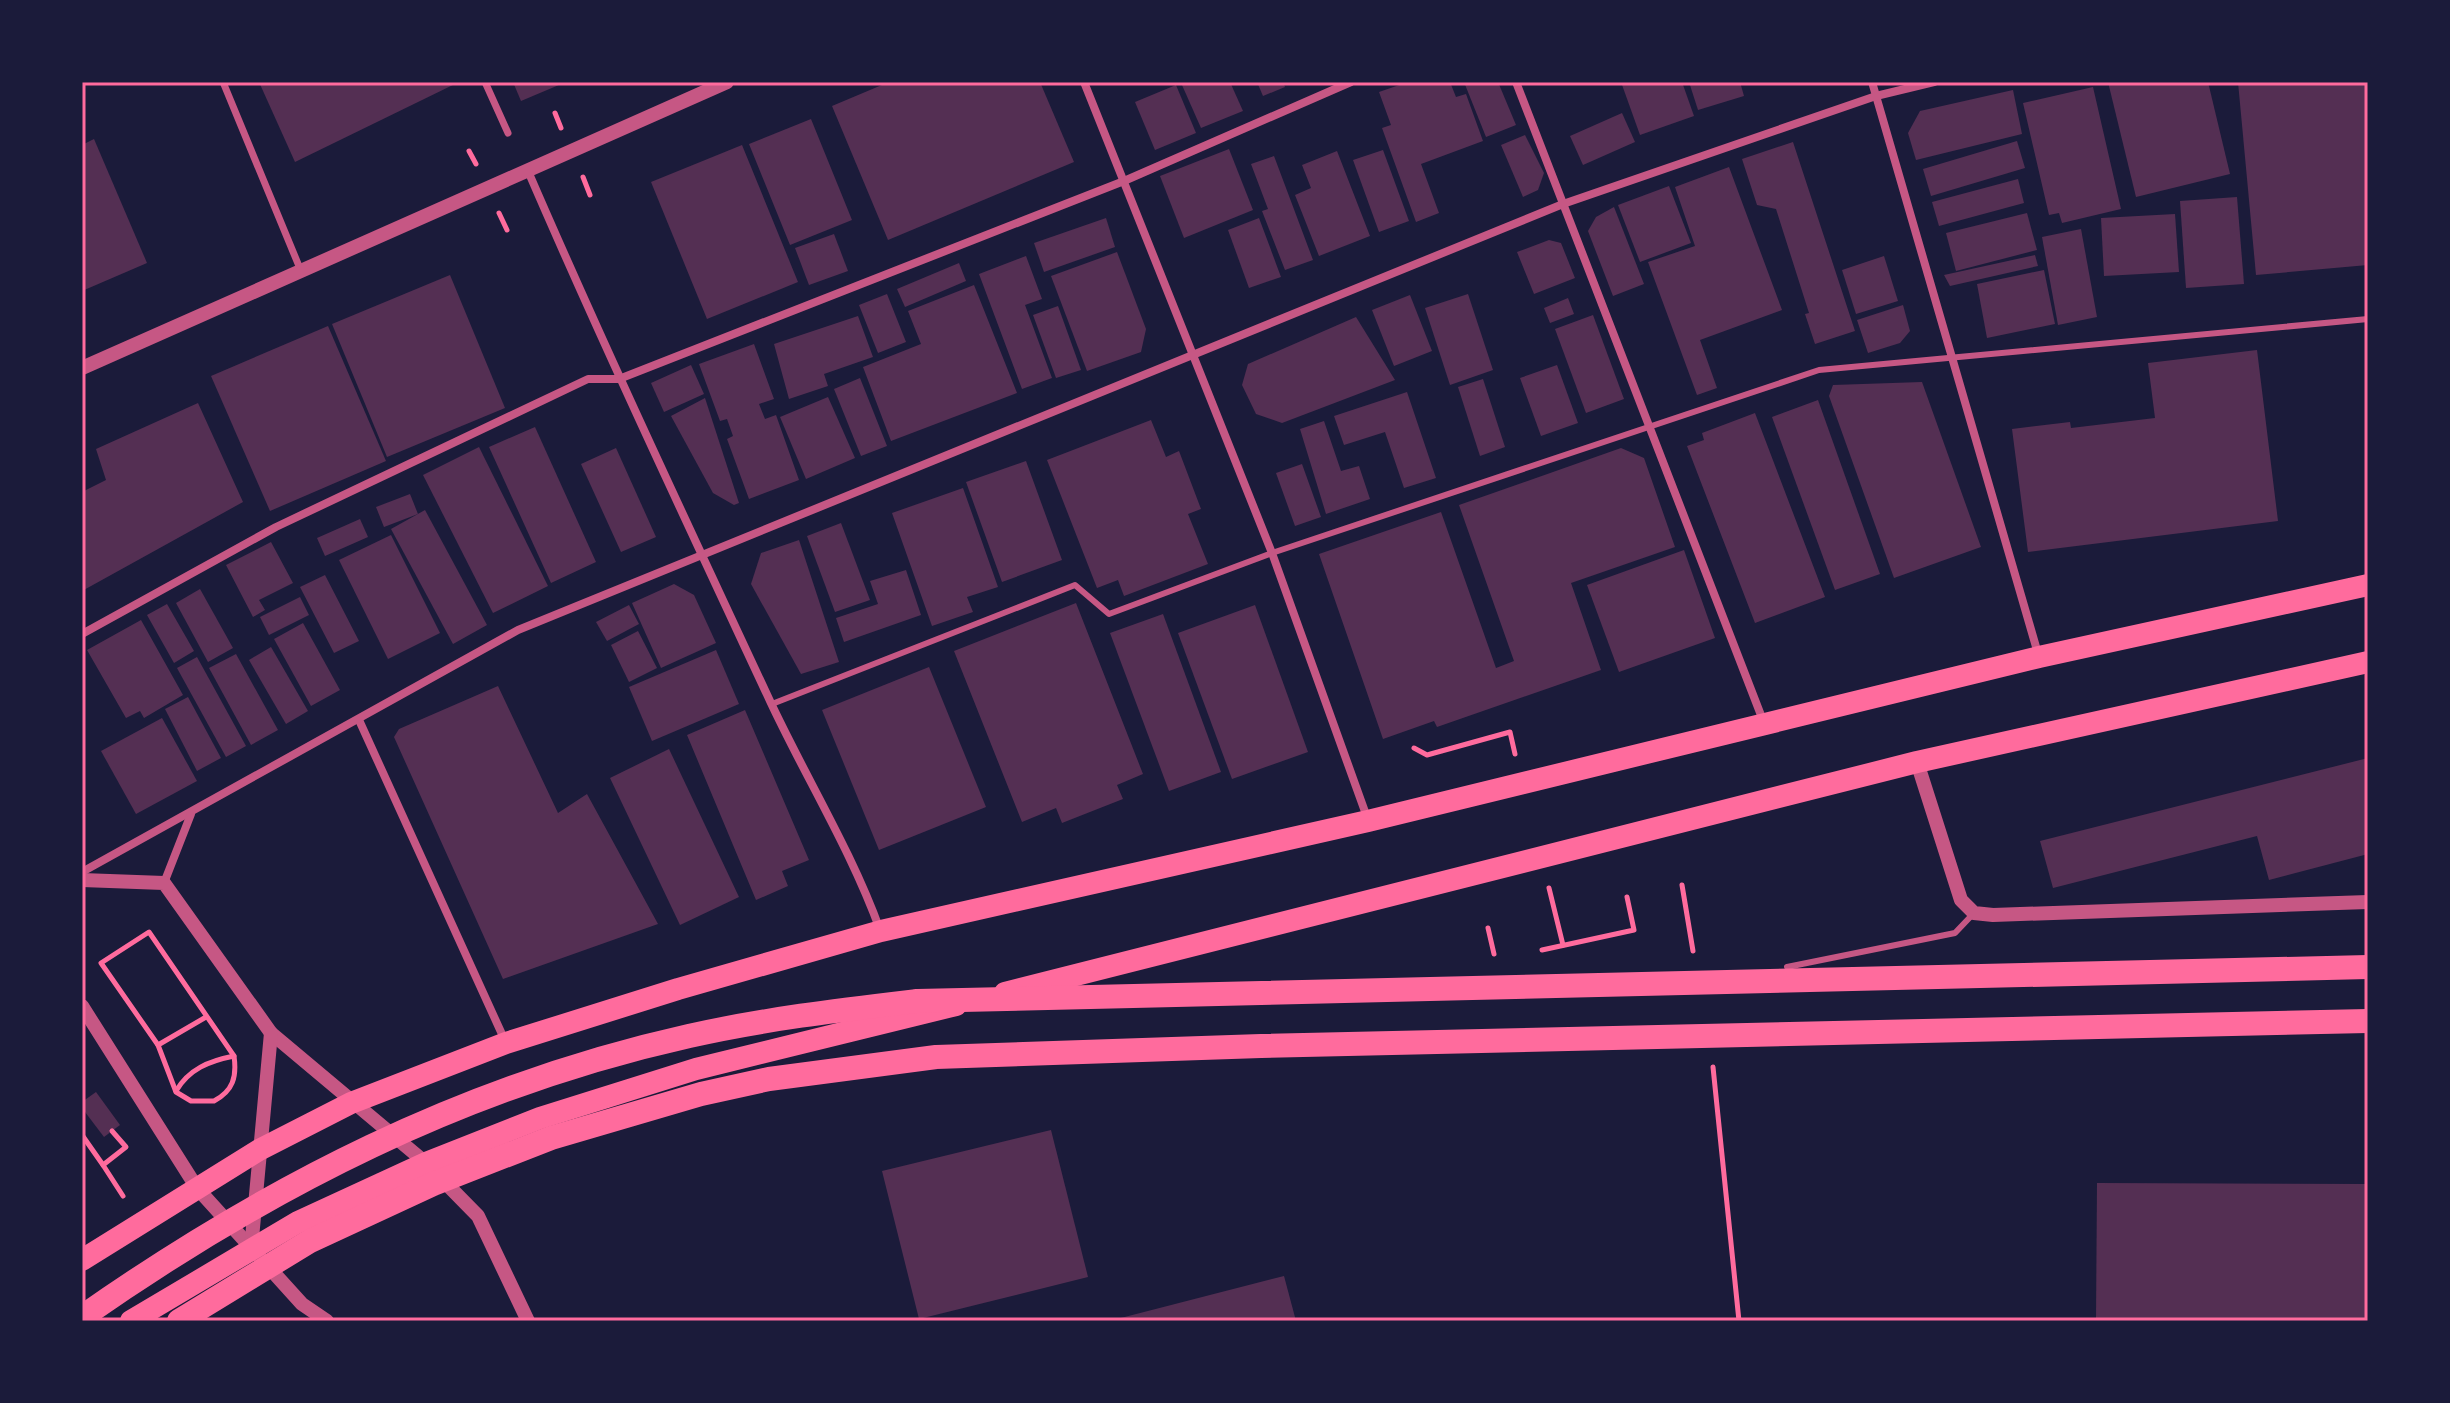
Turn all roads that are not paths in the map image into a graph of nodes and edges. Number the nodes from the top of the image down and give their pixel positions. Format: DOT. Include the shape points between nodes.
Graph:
graph roads {
  1 [pos="223,82"];
  2 [pos="485,82"];
  3 [pos="727,82"];
  4 [pos="1084,82"];
  5 [pos="1351,82"];
  6 [pos="1516,82"];
  7 [pos="1872,82"];
  8 [pos="1934,82"];
  9 [pos="1876,96"];
  10 [pos="508,133"];
  11 [pos="528,171"];
  12 [pos="1124,181"];
  13 [pos="1563,204"];
  14 [pos="301,271"];
  15 [pos="2368,319"];
  16 [pos="1193,357"];
  17 [pos="1951,360"];
  18 [pos="82,368"];
  19 [pos="619,379"];
  20 [pos="1649,427"];
  21 [pos="702,553"];
  22 [pos="1272,553"];
  23 [pos="2368,585"];
  24 [pos="82,634"];
  25 [pos="2039,657"];
  26 [pos="2368,662"];
  27 [pos="772,704"];
  28 [pos="359,720"];
  29 [pos="1764,724"];
  30 [pos="1917,762"];
  31 [pos="191,814"];
  32 [pos="1368,821"];
  33 [pos="82,872"];
  34 [pos="82,880"];
  35 [pos="164,883"];
  36 [pos="2368,902"];
  37 [pos="1974,913"];
  38 [pos="881,931"];
  39 [pos="1787,967"];
  40 [pos="2368,967"];
  41 [pos="82,1006"];
  42 [pos="2368,1021"];
  43 [pos="271,1033"];
  44 [pos="506,1043"];
  45 [pos="351,1103"];
  46 [pos="259,1150"];
  47 [pos="426,1163"];
  48 [pos="197,1188"];
  49 [pos="251,1249"];
  50 [pos="82,1260"];
  51 [pos="82,1317"];
  52 [pos="131,1321"];
  53 [pos="179,1321"];
  54 [pos="327,1321"];
  55 [pos="528,1321"];
  1 -- 14 [label="street"];
  2 -- 10 [label="street"];
  3 -- 11 [label="street"];
  4 -- 12 [label="street"];
  5 -- 12 [label="street"];
  6 -- 13 [label="street"];
  7 -- 9 [label="street"];
  8 -- 9 [label="street"];
  9 -- 13 [label="street"];
  9 -- 17 [label="street"];
  11 -- 14 [label="street"];
  11 -- 19 [label="street"];
  12 -- 16 [label="street"];
  12 -- 19 [label="street"];
  13 -- 16 [label="street"];
  13 -- 20 [label="street"];
  14 -- 18 [label="street"];
  15 -- 17 [label="lane"];
  16 -- 21 [label="street"];
  16 -- 22 [label="street"];
  17 -- 20 [label="lane" via="1819,370"];
  17 -- 25 [label="street"];
  19 -- 21 [label="street"];
  19 -- 24 [label="street" via="588,379 276,527"];
  20 -- 22 [label="lane"];
  20 -- 29 [label="street"];
  21 -- 27 [label="street"];
  21 -- 28 [label="street" via="518,630"];
  22 -- 27 [label="lane" via="1109,614 1075,585"];
  22 -- 32 [label="street"];
  23 -- 25 [label="highway"];
  25 -- 29 [label="highway"];
  26 -- 30 [label="highway"];
  27 -- 38 [label="street" via="861,877"];
  28 -- 31 [label="street"];
  28 -- 44 [label="street"];
  29 -- 32 [label="highway"];
  30 -- 37 [label="street" via="1961,900"];
  30 -- 47 [label="highway" via="696,1069 540,1118"];
  31 -- 33 [label="street"];
  31 -- 35 [label="street"];
  32 -- 38 [label="highway"];
  34 -- 35 [label="street"];
  35 -- 43 [label="street"];
  36 -- 37 [label="street"];
  37 -- 39 [label="lane" via="1955,933"];
  38 -- 44 [label="highway"];
  40 -- 51 [label="highway" via="917,1001 804,1015 688,1036 527,1082 408,1126 280,1190 186,1245"];
  41 -- 48 [label="street"];
  42 -- 53 [label="highway" via="936,1057 769,1079 551,1138 433,1184 310,1241"];
  43 -- 45 [label="street"];
  43 -- 46 [label="street"];
  44 -- 45 [label="highway"];
  45 -- 46 [label="highway"];
  45 -- 47 [label="street"];
  46 -- 48 [label="highway"];
  46 -- 49 [label="street"];
  47 -- 49 [label="highway"];
  47 -- 55 [label="street" via="478,1216"];
  48 -- 49 [label="street"];
  48 -- 50 [label="highway"];
  49 -- 52 [label="highway"];
  49 -- 54 [label="street" via="302,1304"];
}
